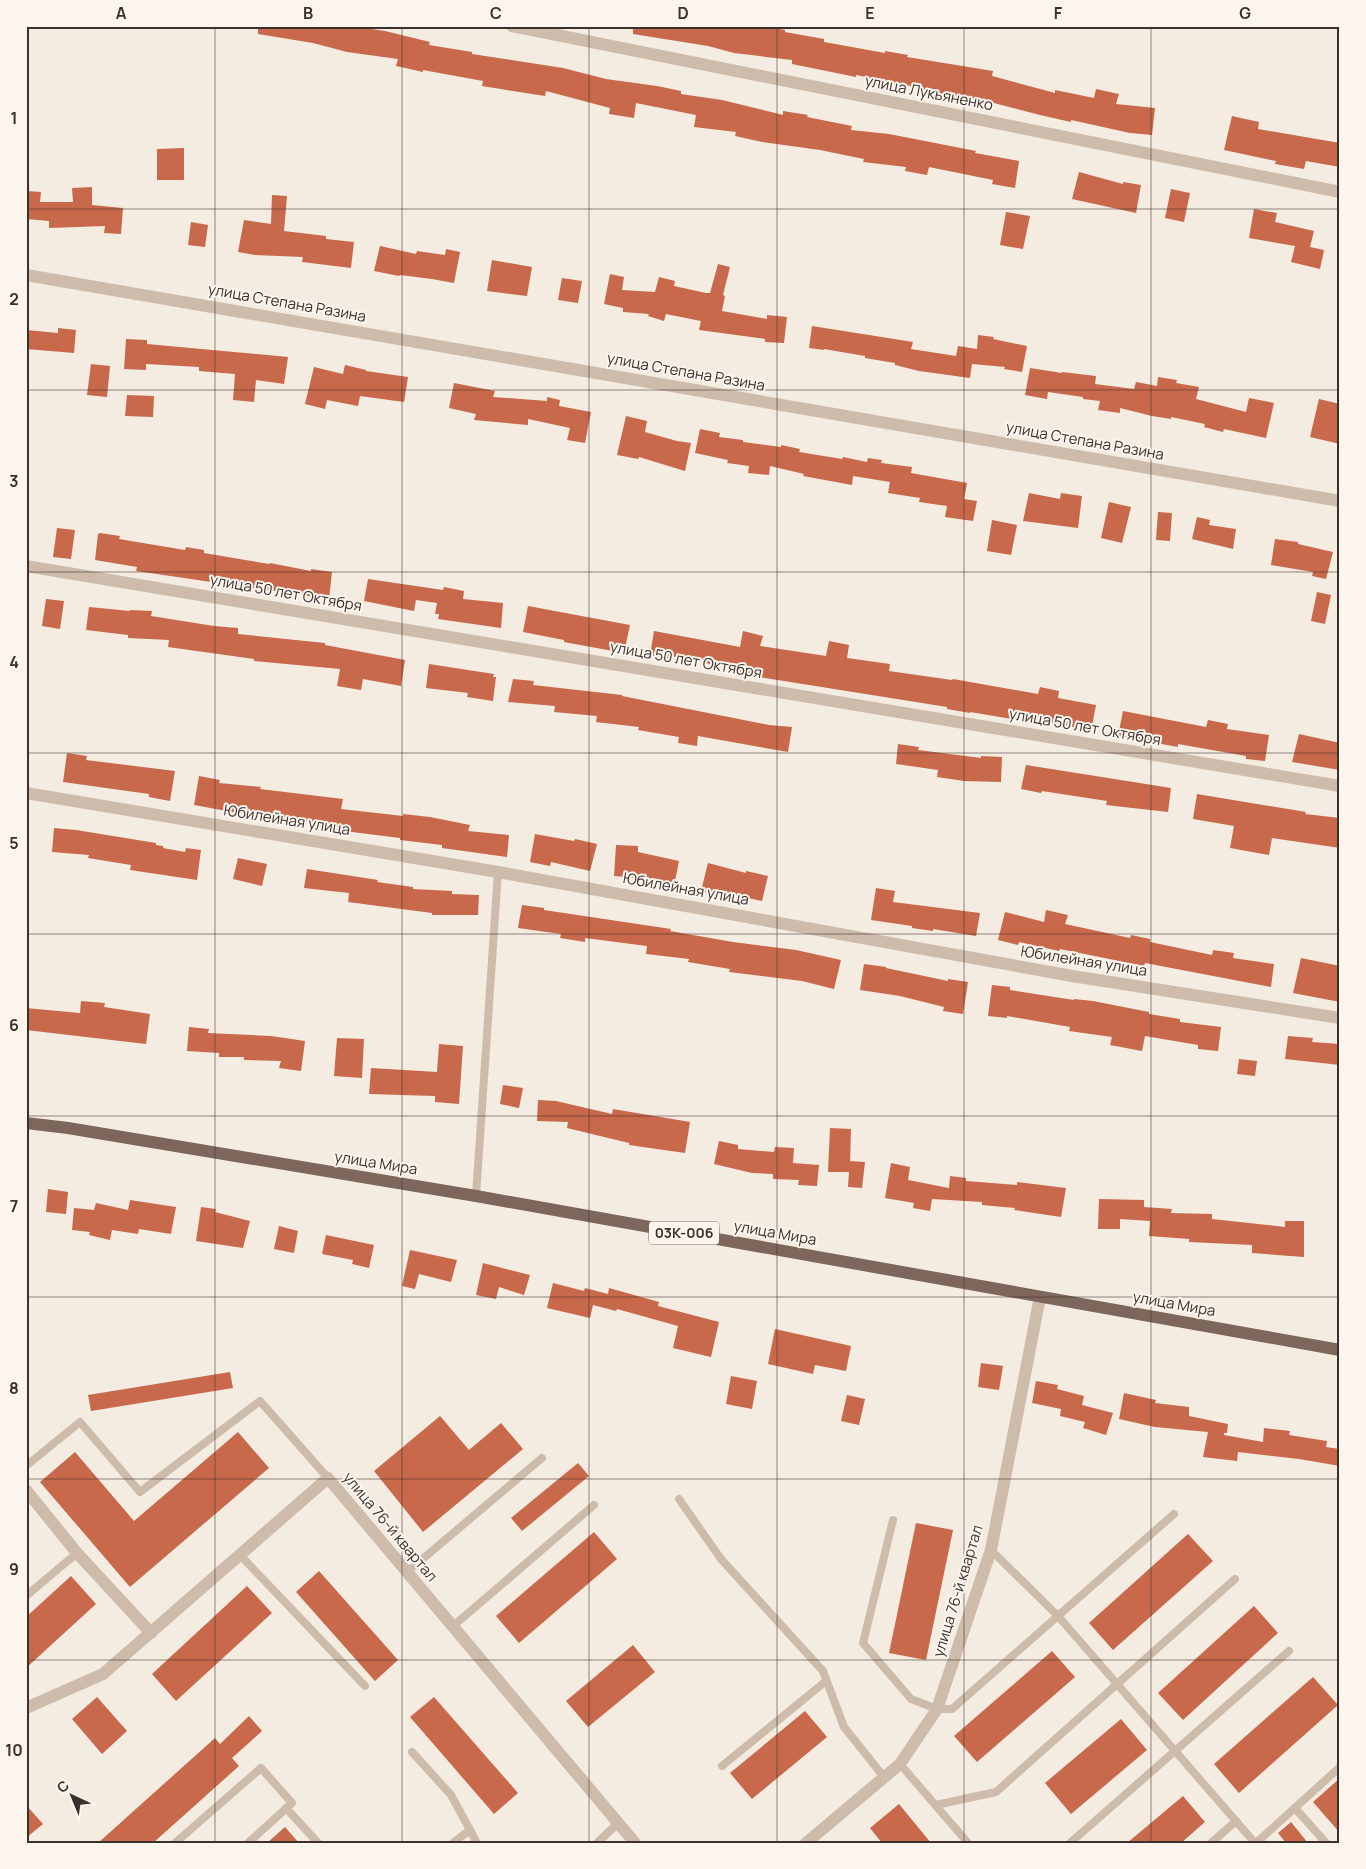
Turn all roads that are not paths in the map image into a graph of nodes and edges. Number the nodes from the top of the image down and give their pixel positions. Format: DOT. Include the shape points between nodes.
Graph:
graph roads {
  1 [pos="512,26"];
  2 [pos="1340,192"];
  3 [pos="26,275"];
  4 [pos="1340,501"];
  5 [pos="26,566"];
  6 [pos="1340,786"];
  7 [pos="26,793"];
  8 [pos="498,872"];
  9 [pos="1340,1018"];
  10 [pos="26,1123"];
  11 [pos="476,1196"];
  12 [pos="1040,1297"];
  13 [pos="1340,1350"];
  14 [pos="542,1458"];
  15 [pos="26,1466"];
  16 [pos="328,1478"];
  17 [pos="26,1490"];
  18 [pos="679,1499"];
  19 [pos="594,1506"];
  20 [pos="1174,1514"];
  21 [pos="893,1520"];
  22 [pos="991,1550"];
  23 [pos="77,1553"];
  24 [pos="240,1555"];
  25 [pos="406,1573"];
  26 [pos="1235,1579"];
  27 [pos="26,1596"];
  28 [pos="1058,1616"];
  29 [pos="452,1627"];
  30 [pos="151,1633"];
  31 [pos="1289,1651"];
  32 [pos="826,1681"];
  33 [pos="1118,1684"];
  34 [pos="364,1686"];
  35 [pos="26,1708"];
  36 [pos="936,1709"];
  37 [pos="1175,1750"];
  38 [pos="412,1752"];
  39 [pos="900,1764"];
  40 [pos="722,1766"];
  41 [pos="1340,1767"];
  42 [pos="884,1777"];
  43 [pos="936,1805"];
  44 [pos="286,1808"];
  45 [pos="1295,1808"];
  46 [pos="1236,1821"];
  47 [pos="618,1823"];
  48 [pos="470,1830"];
  49 [pos="175,1843"];
  50 [pos="248,1843"];
  51 [pos="318,1843"];
  52 [pos="454,1843"];
  53 [pos="477,1843"];
  54 [pos="597,1843"];
  55 [pos="635,1843"];
  56 [pos="806,1843"];
  57 [pos="968,1843"];
  58 [pos="1070,1843"];
  59 [pos="1211,1843"];
  60 [pos="1255,1843"];
  61 [pos="1326,1843"];
  1 -- 2 [label="street, улица Лукьяненко"];
  3 -- 4 [label="street, улица Степана Разина"];
  5 -- 6 [label="street, улица 50 лет Октября"];
  7 -- 8 [label="street, Юбилейная улица"];
  8 -- 9 [label="street, Юбилейная улица" via="1072,976"];
  8 -- 11 [label="lane"];
  10 -- 11 [label="main road, улица Мира / 03К-006"];
  11 -- 12 [label="main road, улица Мира / 03К-006"];
  12 -- 13 [label="main road, улица Мира / 03К-006"];
  12 -- 22 [label="street, улица 76-й квартал"];
  14 -- 25 [label="lane"];
  15 -- 16 [label="lane" via="80,1422 140,1492 260,1401"];
  16 -- 24 [label="street, улица 76-й квартал"];
  16 -- 25 [label="street, улица 76-й квартал"];
  17 -- 23 [label="street"];
  18 -- 32 [label="lane" via="720,1559 823,1671"];
  19 -- 29 [label="lane"];
  20 -- 28 [label="lane"];
  21 -- 36 [label="lane" via="863,1643 911,1699"];
  22 -- 28 [label="lane"];
  22 -- 36 [label="street, улица 76-й квартал"];
  23 -- 27 [label="lane"];
  23 -- 30 [label="street"];
  24 -- 30 [label="street, улица 76-й квартал"];
  24 -- 34 [label="lane"];
  25 -- 29 [label="street, улица 76-й квартал"];
  26 -- 33 [label="lane"];
  28 -- 33 [label="lane"];
  28 -- 36 [label="lane" via="952,1709"];
  29 -- 47 [label="street, улица 76-й квартал"];
  30 -- 35 [label="street, улица 76-й квартал" via="103,1674"];
  31 -- 37 [label="lane"];
  32 -- 40 [label="lane"];
  32 -- 42 [label="lane" via="844,1727"];
  33 -- 37 [label="lane"];
  33 -- 43 [label="lane" via="996,1792"];
  36 -- 39 [label="street, улица 76-й квартал"];
  37 -- 46 [label="lane"];
  37 -- 58 [label="lane"];
  38 -- 48 [label="lane" via="451,1796"];
  39 -- 42 [label="street, улица 76-й квартал"];
  39 -- 43 [label="lane"];
  41 -- 45 [label="lane"];
  42 -- 56 [label="street, улица 76-й квартал"];
  43 -- 57 [label="lane"];
  44 -- 49 [label="lane" via="292,1803 261,1768"];
  44 -- 50 [label="lane"];
  44 -- 51 [label="lane"];
  45 -- 60 [label="lane"];
  45 -- 61 [label="lane"];
  46 -- 59 [label="lane"];
  46 -- 60 [label="lane"];
  47 -- 54 [label="lane"];
  47 -- 55 [label="street, улица 76-й квартал"];
  48 -- 52 [label="lane"];
  48 -- 53 [label="lane"];
}
